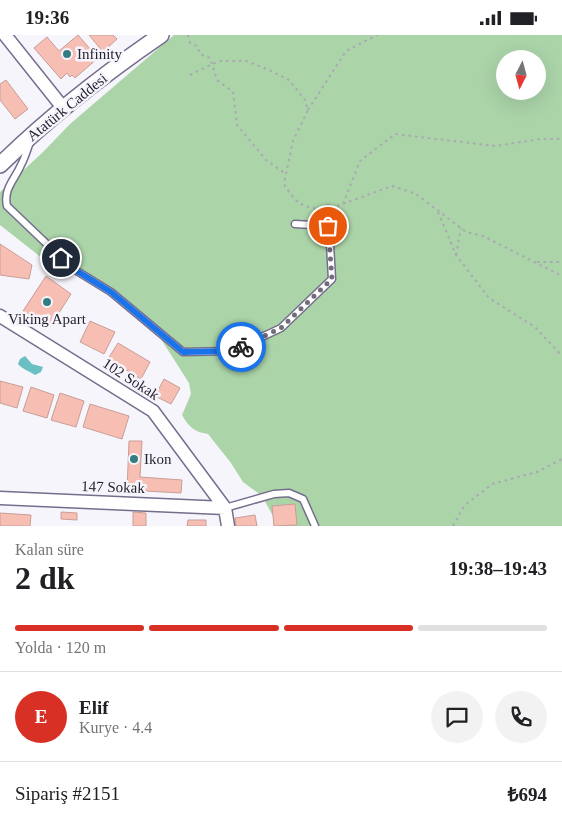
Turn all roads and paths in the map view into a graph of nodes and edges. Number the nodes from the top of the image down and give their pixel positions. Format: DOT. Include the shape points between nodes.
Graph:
graph roads {
  1 [pos="5,35"];
  2 [pos="161,35"];
  3 [pos="188,35"];
  4 [pos="377,35"];
  5 [pos="212,64"];
  6 [pos="190,75"];
  7 [pos="64,109"];
  8 [pos="308,111"];
  9 [pos="34,132"];
  10 [pos="562,139"];
  11 [pos="0,165"];
  12 [pos="286,174"];
  13 [pos="343,204"];
  14 [pos="328,209"];
  15 [pos="437,210"];
  16 [pos="295,225"];
  17 [pos="328,226"];
  18 [pos="461,228"];
  19 [pos="456,255"];
  20 [pos="535,262"];
  21 [pos="562,262"];
  22 [pos="562,276"];
  23 [pos="0,316"];
  24 [pos="562,356"];
  25 [pos="562,459"];
  26 [pos="0,498"];
  27 [pos="225,508"];
  28 [pos="228,526"];
  29 [pos="315,526"];
  30 [pos="453,526"];
  1 -- 7 [label="street"];
  2 -- 7 [label="street, Atatürk Caddesi"];
  3 -- 5 [label="path" via="190,43 197,46 200,55 210,59"];
  4 -- 8 [label="path" via="346,51"];
  5 -- 6 [label="path"];
  5 -- 8 [label="path" via="246,61 267,69 289,80 305,100"];
  5 -- 12 [label="path" via="217,80 233,92 237,125 266,160"];
  7 -- 9 [label="street, Atatürk Caddesi"];
  8 -- 12 [label="path" via="293,141"];
  9 -- 11 [label="street, Atatürk Caddesi"];
  9 -- 17 [label="lane" via="8,188 7,206 72,268 111,292 183,352 232,351 281,328 332,279"];
  10 -- 13 [label="path" via="496,146 395,134 360,161"];
  12 -- 14 [label="path" via="284,184 291,196 305,207"];
  13 -- 14 [label="path"];
  13 -- 15 [label="path" via="392,186 416,194"];
  14 -- 17 [label="lane"];
  15 -- 18 [label="path"];
  15 -- 19 [label="path"];
  16 -- 17 [label="lane"];
  18 -- 19 [label="path"];
  18 -- 20 [label="path"];
  19 -- 24 [label="path" via="489,298 535,327"];
  20 -- 21 [label="path"];
  20 -- 22 [label="path"];
  23 -- 27 [label="street, 102 Sokak" via="153,411"];
  25 -- 30 [label="path" via="537,472 492,484 464,507"];
  26 -- 27 [label="street, 147 Sokak"];
  27 -- 28 [label="street, 102 Sokak"];
  27 -- 29 [label="lane" via="274,493 289,493 303,499"];
}
